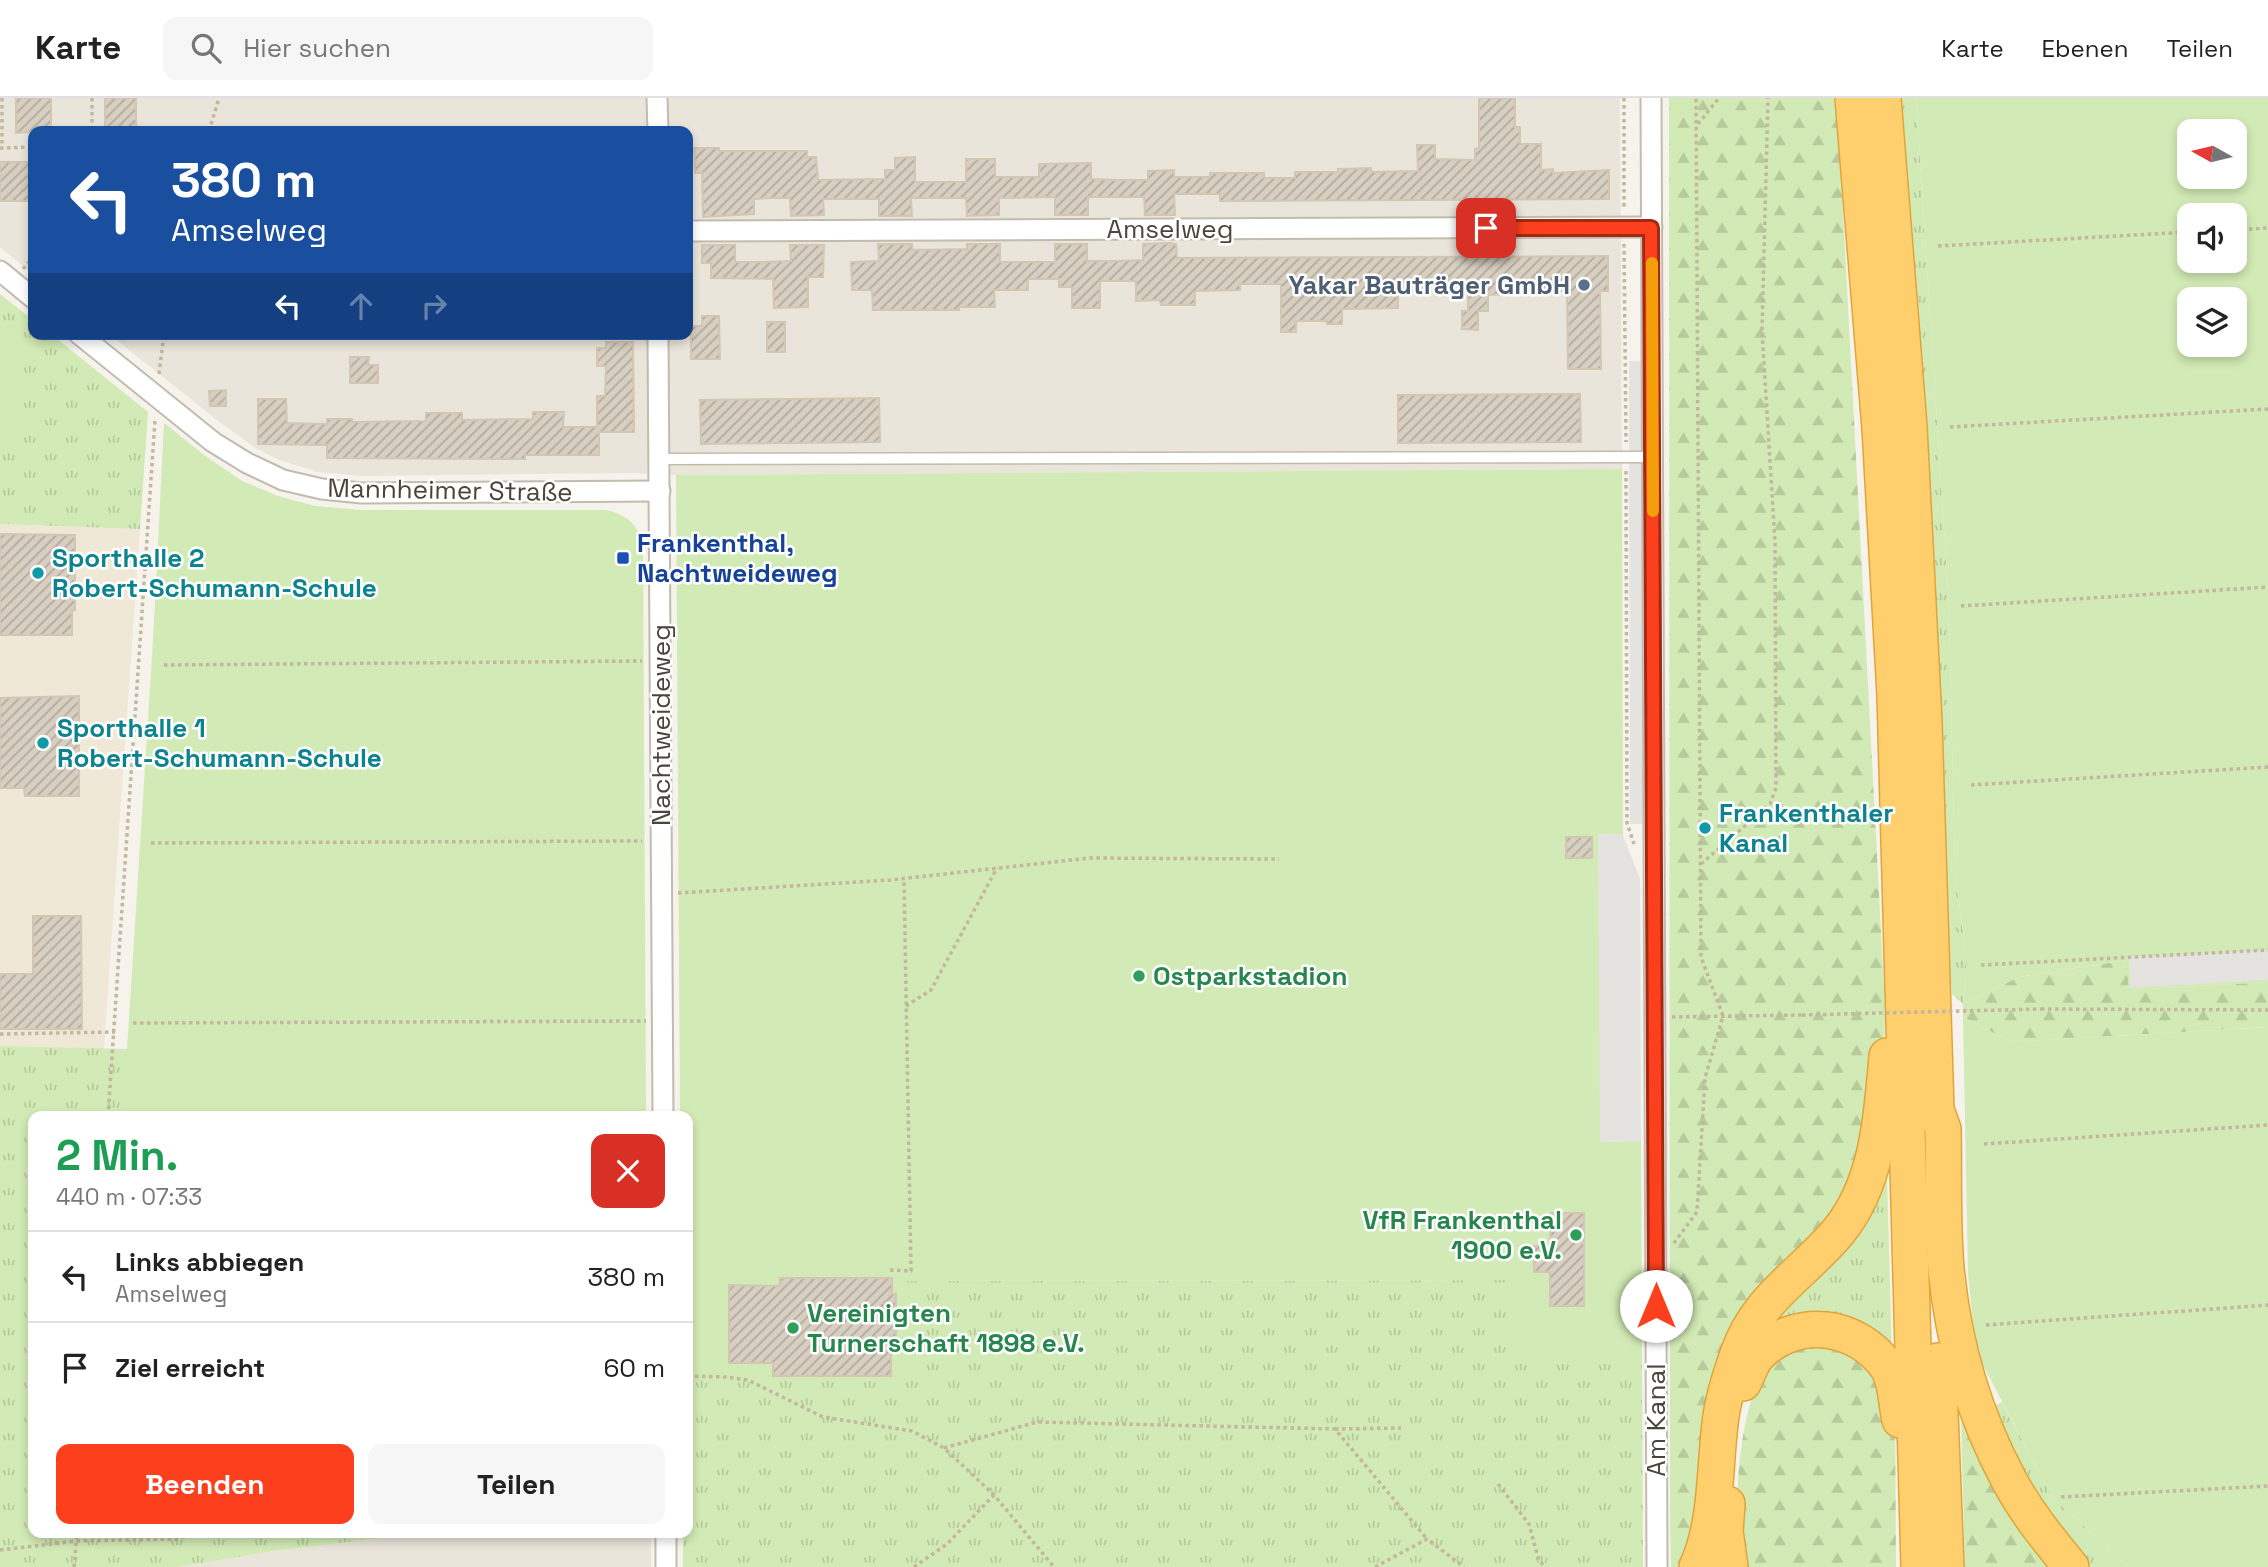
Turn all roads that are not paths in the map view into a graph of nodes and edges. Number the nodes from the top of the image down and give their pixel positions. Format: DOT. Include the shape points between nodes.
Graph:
graph roads {
  1 [pos="657,98"];
  2 [pos="1651,98"];
  3 [pos="1853,98"];
  4 [pos="1883,98"];
  5 [pos="657,126"];
  6 [pos="1651,228"];
  7 [pos="693,231"];
  8 [pos="0,271"];
  9 [pos="28,294"];
  10 [pos="87,340"];
  11 [pos="659,340"];
  12 [pos="1657,457"];
  13 [pos="659,459"];
  14 [pos="660,491"];
  15 [pos="1905,1008"];
  16 [pos="1936,1110"];
  17 [pos="663,1111"];
  18 [pos="1916,1446"];
  19 [pos="666,1538"];
  20 [pos="666,1567"];
  21 [pos="1657,1567"];
  22 [pos="1697,1567"];
  23 [pos="1730,1567"];
  24 [pos="1919,1567"];
  25 [pos="1946,1567"];
  26 [pos="2071,1567"];
  1 -- 5 [label="street"];
  2 -- 6 [label="street, Am Kanal"];
  3 -- 15 [label="highway" via="1894,668"];
  4 -- 16 [label="highway" via="1909,427"];
  6 -- 7 [label="street, Amselweg"];
  6 -- 12 [label="street, Am Kanal"];
  8 -- 9 [label="street"];
  10 -- 14 [label="street, Mannheimer Straße" via="213,442 283,480 362,493"];
  11 -- 13 [label="street, Nachtweideweg"];
  12 -- 13 [label="lane"];
  12 -- 21 [label="street, Am Kanal"];
  13 -- 14 [label="street, Nachtweideweg"];
  14 -- 17 [label="street, Nachtweideweg"];
  15 -- 18 [label="highway"];
  15 -- 22 [label="highway" via="1888,1035 1877,1147 1862,1193 1839,1232 1774,1293 1754,1319 1738,1352 1722,1414 1710,1525"];
  16 -- 25 [label="highway" via="1929,1131"];
  16 -- 26 [label="highway" via="1943,1129 1946,1265 1968,1380 2009,1480 2035,1523"];
  18 -- 23 [label="highway" via="1899,1419 1889,1370 1870,1346 1820,1328 1797,1330 1773,1341 1756,1357 1741,1387 1725,1531"];
  18 -- 24 [label="highway"];
  19 -- 20 [label="street"];
}
